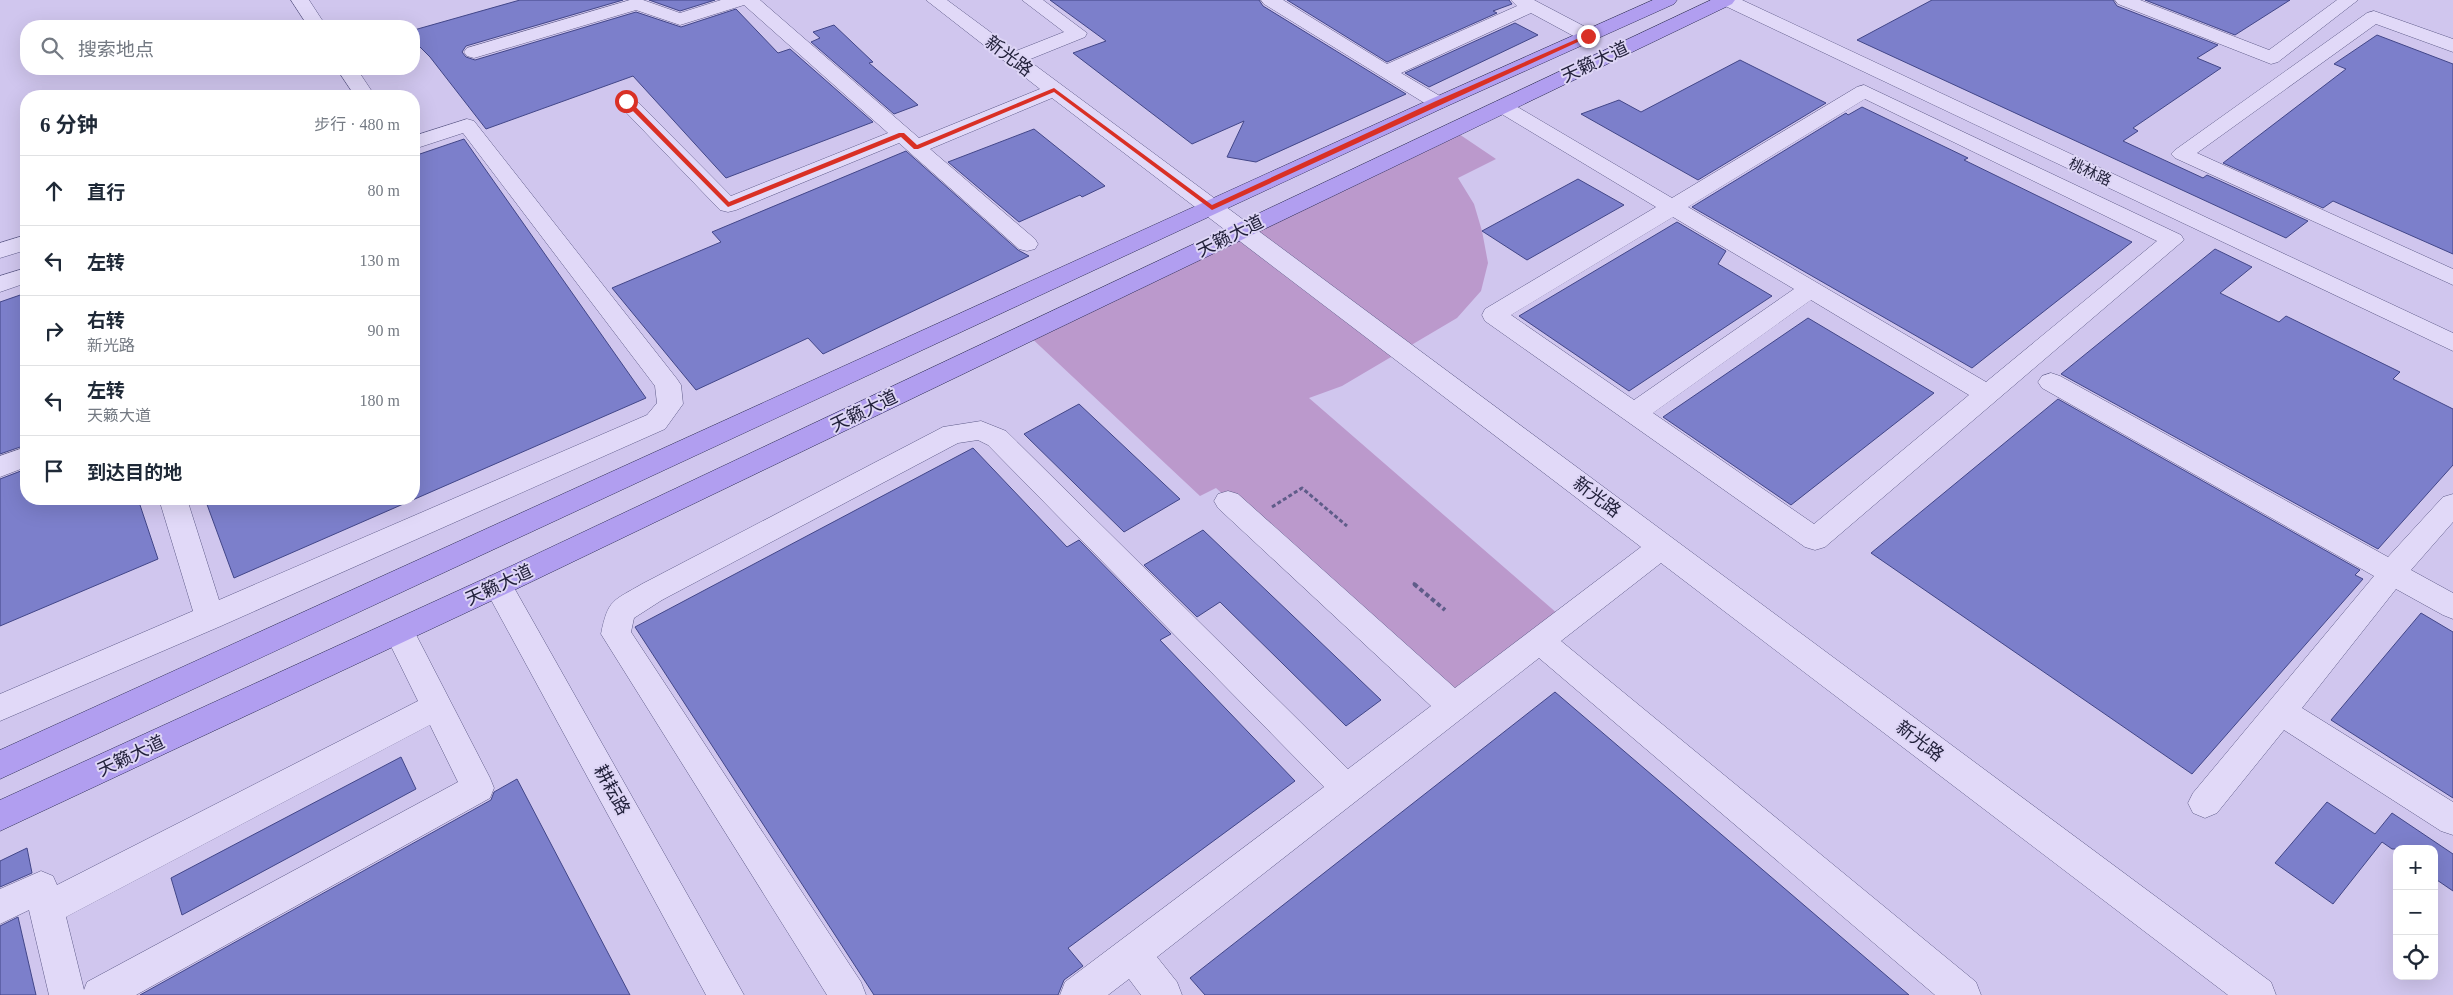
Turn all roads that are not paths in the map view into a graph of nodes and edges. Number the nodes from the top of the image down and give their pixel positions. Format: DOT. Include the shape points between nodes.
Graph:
graph roads {
  1 [pos="300,0"];
  2 [pos="740,0"];
  3 [pos="749,0"];
  4 [pos="935,0"];
  5 [pos="1031,0"];
  6 [pos="1270,0"];
  7 [pos="1668,0"];
  8 [pos="1726,0"];
  9 [pos="2124,0"];
  10 [pos="2349,0"];
  11 [pos="1526,3"];
  12 [pos="314,20"];
  13 [pos="1588,36"];
  14 [pos="2453,46"];
  15 [pos="474,52"];
  16 [pos="1013,59"];
  17 [pos="1386,72"];
  18 [pos="351,75"];
  19 [pos="361,90"];
  20 [pos="1054,90"];
  21 [pos="626,101"];
  22 [pos="1438,102"];
  23 [pos="1502,106"];
  24 [pos="420,141"];
  25 [pos="909,141"];
  26 [pos="1672,207"];
  27 [pos="1212,208"];
  28 [pos="1242,230"];
  29 [pos="20,244"];
  30 [pos="1027,244"];
  31 [pos="0,251"];
  32 [pos="20,277"];
  33 [pos="2453,278"];
  34 [pos="0,284"];
  35 [pos="1810,289"];
  36 [pos="2453,343"];
  37 [pos="2051,382"];
  38 [pos="1987,394"];
  39 [pos="1634,412"];
  40 [pos="20,459"];
  41 [pos="0,467"];
  42 [pos="1228,501"];
  43 [pos="2453,504"];
  44 [pos="175,505"];
  45 [pos="1662,546"];
  46 [pos="2388,578"];
  47 [pos="498,585"];
  48 [pos="2453,607"];
  49 [pos="210,618"];
  50 [pos="399,632"];
  51 [pos="1540,641"];
  52 [pos="437,706"];
  53 [pos="1454,707"];
  54 [pos="0,708"];
  55 [pos="2281,712"];
  56 [pos="0,765"];
  57 [pos="1347,790"];
  58 [pos="2205,803"];
  59 [pos="0,816"];
  60 [pos="2453,820"];
  61 [pos="0,907"];
  62 [pos="46,909"];
  63 [pos="1132,954"];
  64 [pos="68,995"];
  65 [pos="100,995"];
  66 [pos="726,995"];
  67 [pos="848,995"];
  68 [pos="1078,995"];
  69 [pos="1164,995"];
  70 [pos="1963,995"];
  71 [pos="2258,995"];
  1 -- 12 [label="street"];
  2 -- 15 [label="street" via="680,19 636,4"];
  3 -- 25 [label="street"];
  4 -- 16 [label="street, 新光路"];
  5 -- 16 [label="street" via="1078,33"];
  6 -- 17 [label="street"];
  7 -- 13 [label="main road, 天籁大道"];
  8 -- 23 [label="main road, 天籁大道"];
  8 -- 36 [label="street, 桃林路"];
  9 -- 10 [label="street" via="2271,58"];
  11 -- 13 [label="street"];
  11 -- 17 [label="street"];
  13 -- 22 [label="main road, 天籁大道"];
  14 -- 33 [label="street" via="2374,17 2182,154"];
  16 -- 20 [label="street, 新光路"];
  17 -- 22 [label="street"];
  18 -- 19 [label="street"];
  20 -- 25 [label="street"];
  20 -- 27 [label="street, 新光路"];
  21 -- 25 [label="street" via="728,205"];
  22 -- 27 [label="main road, 天籁大道"];
  23 -- 26 [label="street"];
  23 -- 28 [label="main road, 天籁大道"];
  24 -- 49 [label="street" via="467,124 668,385 670,404 656,422"];
  25 -- 30 [label="street"];
  26 -- 35 [label="street"];
  26 -- 38 [label="street" via="1864,91 2173,240"];
  26 -- 39 [label="street" via="1494,315"];
  27 -- 28 [label="street, 新光路"];
  27 -- 56 [label="main road, 天籁大道"];
  28 -- 45 [label="street, 新光路"];
  28 -- 47 [label="main road, 天籁大道"];
  29 -- 31 [label="street"];
  32 -- 34 [label="street"];
  35 -- 38 [label="street"];
  35 -- 39 [label="street"];
  37 -- 46 [label="street"];
  38 -- 39 [label="street" via="1814,539"];
  40 -- 41 [label="street"];
  42 -- 53 [label="street"];
  43 -- 46 [label="street"];
  44 -- 49 [label="street"];
  45 -- 51 [label="street"];
  45 -- 71 [label="street, 新光路"];
  46 -- 48 [label="street"];
  46 -- 55 [label="street"];
  47 -- 50 [label="main road, 天籁大道"];
  47 -- 66 [label="street, 耕耘路"];
  49 -- 54 [label="street"];
  50 -- 52 [label="street"];
  50 -- 59 [label="main road, 天籁大道"];
  51 -- 53 [label="street"];
  51 -- 70 [label="street"];
  52 -- 62 [label="street"];
  52 -- 65 [label="street" via="478,788"];
  53 -- 57 [label="street"];
  55 -- 58 [label="street"];
  55 -- 60 [label="street"];
  57 -- 63 [label="street"];
  57 -- 67 [label="street" via="997,438 981,430 952,434 652,592 620,612 618,620 616,634"];
  61 -- 62 [label="street" via="41,887"];
  62 -- 64 [label="street"];
  63 -- 68 [label="street"];
  63 -- 69 [label="street"];
}
